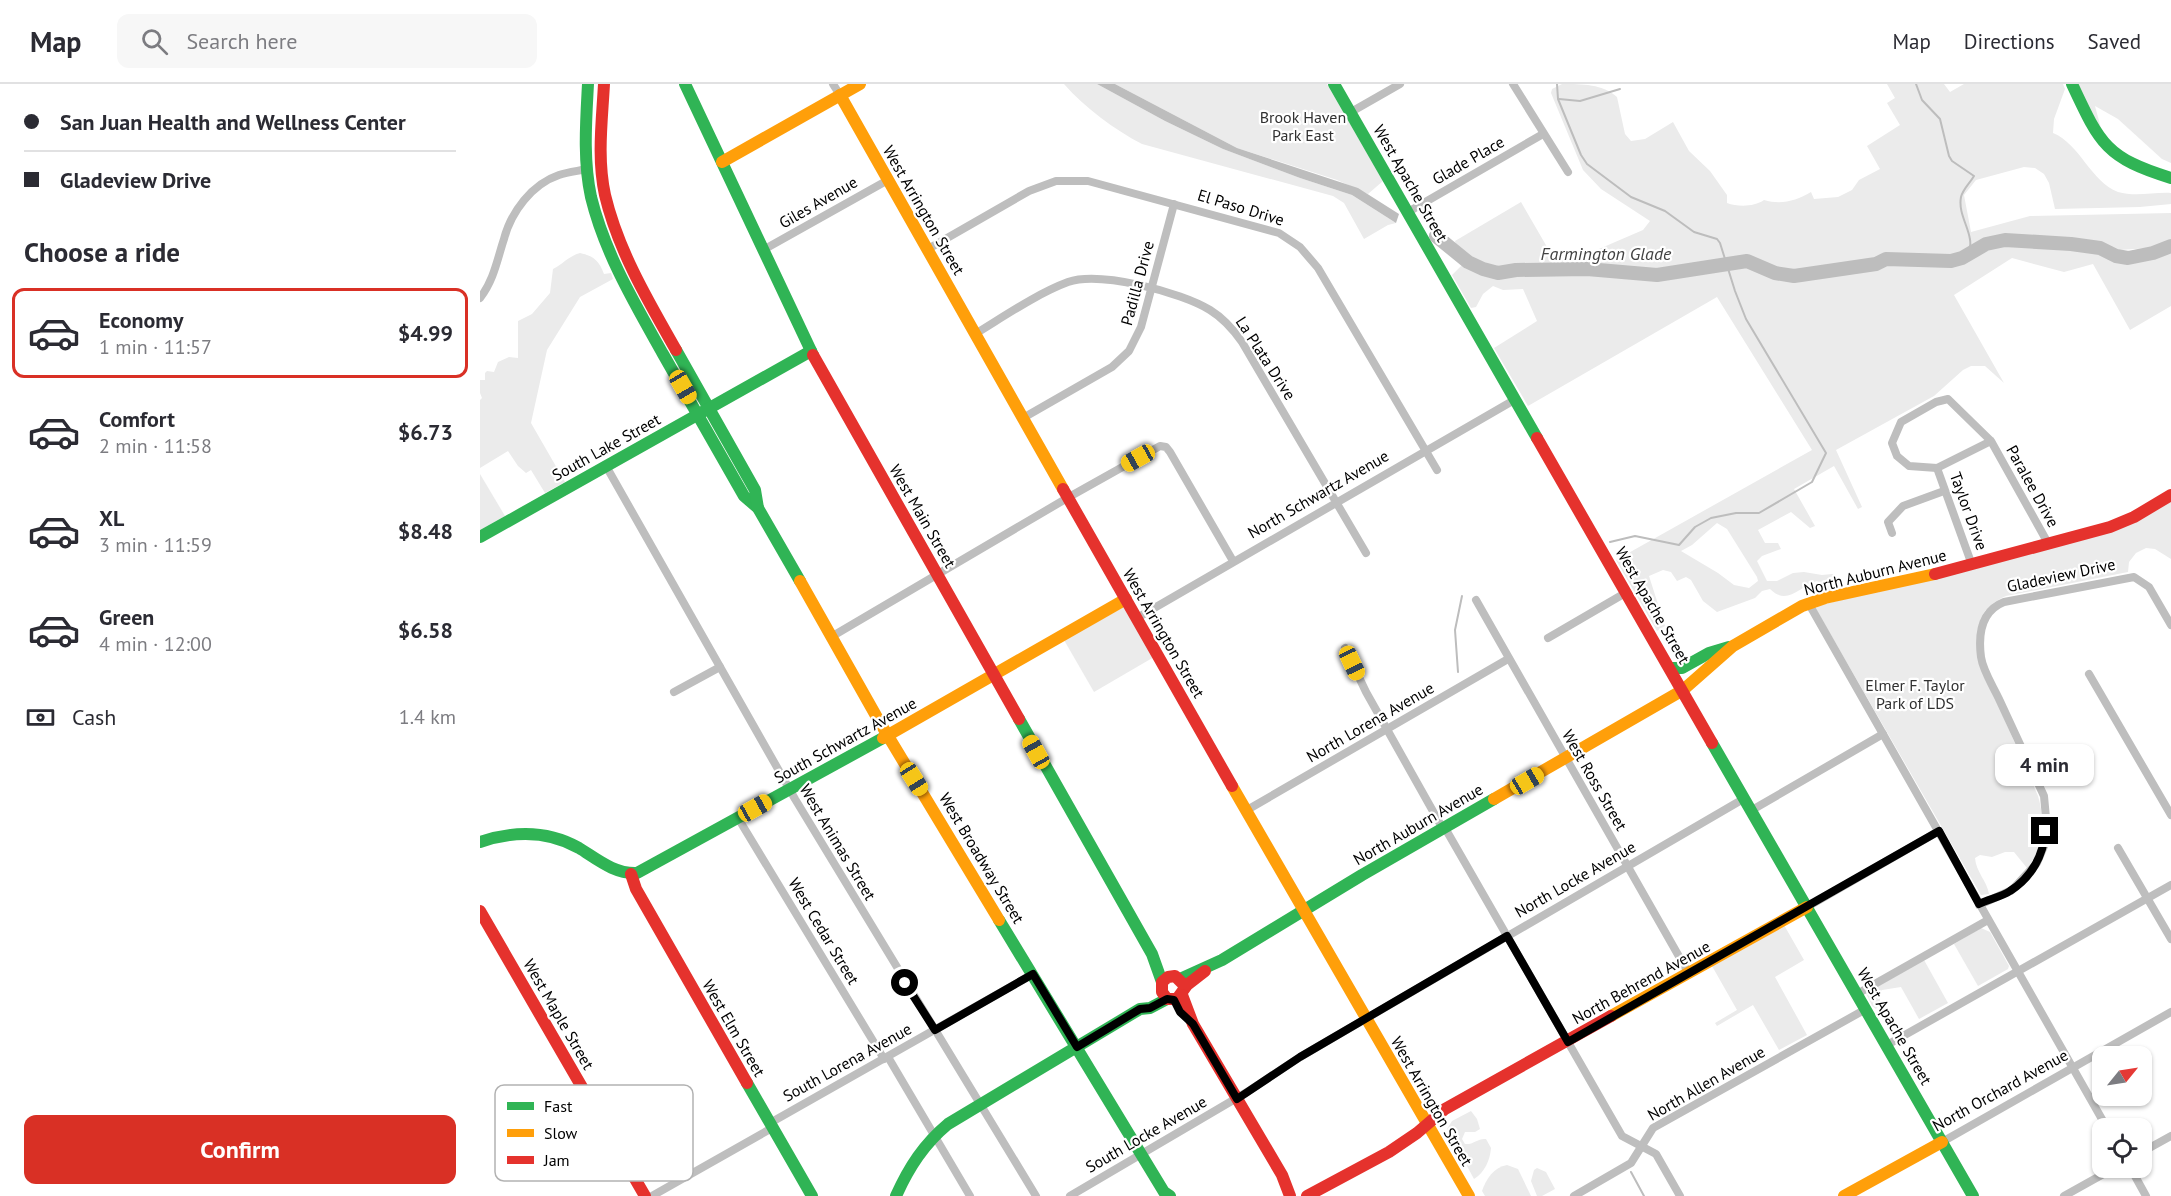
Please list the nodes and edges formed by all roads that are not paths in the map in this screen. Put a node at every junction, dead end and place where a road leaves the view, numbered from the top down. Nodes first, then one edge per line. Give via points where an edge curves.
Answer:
1 (588, 84) edge
2 (604, 84) edge
3 (686, 84) edge
4 (833, 84) edge
5 (860, 84) edge
6 (1334, 84) edge
7 (1400, 84) edge
8 (1513, 84) edge
9 (2072, 84) edge
10 (840, 95) junction
11 (1351, 112) junction
12 (1543, 134) junction
13 (722, 162) junction
14 (587, 170) junction
15 (1568, 172) dead end
16 (2171, 178) edge
17 (888, 180) junction
18 (1174, 204) junction
19 (1408, 212) junction
20 (928, 249) junction
21 (763, 250) junction
22 (1150, 289) junction
23 (480, 298) edge
24 (975, 334) junction
25 (811, 351) junction
26 (1516, 399) junction
27 (703, 411) junction
28 (1023, 418) junction
29 (1991, 441) junction
30 (1426, 451) junction
31 (606, 466) junction
32 (1937, 468) junction
33 (1437, 470) dead end
34 (1944, 491) junction
35 (2171, 495) edge
36 (1069, 497) junction
37 (1336, 502) junction
38 (1892, 533) dead end
39 (480, 537) edge
40 (2049, 545) junction
41 (1366, 553) dead end
42 (1233, 561) junction
43 (1972, 565) junction
44 (938, 575) junction
45 (1627, 592) junction
46 (1126, 599) junction
47 (1476, 600) dead end
48 (1809, 604) junction
49 (1137, 618) junction
50 (2171, 625) edge
51 (831, 637) junction
52 (1548, 638) dead end
53 (1733, 646) junction
54 (1345, 648) dead end
55 (1508, 659) junction
56 (720, 667) junction
57 (1670, 668) junction
58 (2089, 674) dead end
59 (994, 675) junction
60 (1683, 690) junction
61 (674, 692) dead end
62 (1387, 730) junction
63 (1883, 734) junction
64 (888, 735) junction
65 (1566, 759) junction
66 (789, 789) junction
67 (1745, 798) junction
68 (1247, 810) junction
69 (1752, 810) junction
70 (2171, 815) edge
71 (738, 818) junction
72 (1444, 828) junction
73 (1939, 831) junction
74 (480, 842) edge
75 (2118, 848) dead end
76 (1627, 866) junction
77 (631, 874) junction
78 (2171, 885) edge
79 (2147, 898) junction
80 (1979, 904) junction
81 (1807, 907) junction
82 (480, 911) edge
83 (1304, 911) junction
84 (1988, 920) junction
85 (1507, 936) junction
86 (2171, 939) edge
87 (2018, 971) junction
88 (1033, 974) junction
89 (1689, 974) junction
90 (1173, 989) junction
91 (1857, 994) junction
92 (1866, 1009) junction
93 (2171, 1012) edge
94 (1365, 1019) junction
95 (935, 1030) junction
96 (1568, 1042) junction
97 (1887, 1045) junction
98 (1077, 1047) junction
99 (886, 1058) junction
100 (2073, 1068) junction
101 (581, 1085) edge
102 (1237, 1099) junction
103 (981, 1103) junction
104 (2102, 1118) edge
105 (1427, 1124) junction
106 (771, 1125) junction
107 (934, 1135) junction
108 (2171, 1136) edge
109 (1942, 1142) junction
110 (1642, 1146) junction
111 (2152, 1146) edge
112 (1141, 1154) junction
113 (693, 1172) edge
114 (2096, 1178) edge
115 (2136, 1178) edge
116 (636, 1181) edge
117 (677, 1181) edge
118 (1333, 1184) junction
119 (1166, 1195) edge
120 (1299, 1195) edge
121 (645, 1196) edge
122 (652, 1196) edge
123 (812, 1196) edge
124 (896, 1196) edge
125 (970, 1196) edge
126 (1036, 1196) edge
127 (1070, 1196) edge
128 (1320, 1196) edge
129 (1468, 1196) edge
130 (1574, 1196) edge
131 (1680, 1196) edge
132 (1844, 1196) edge
133 (1973, 1196) edge
134 (2064, 1196) edge
135 (2146, 1196) edge

1 - 14 main road, West Broadway Street
2 - 27 main road, West Broadway Street via 600,144 605,194 638,282
3 - 13 main road, West Main Street
4 - 10 street, West Arrington Street
5 - 10 main road
6 - 11 main road, West Apache Street
7 - 11 street
8 - 12 street
9 - 16 main road via 2092,127 2108,149 2134,166
10 - 13 main road
10 - 17 main road, West Arrington Street
11 - 19 main road, West Apache Street
12 - 15 street
12 - 19 street, Glade Place
13 - 21 main road, West Main Street
14 - 23 street via 551,179 520,206 507,229 492,279
14 - 27 main road, West Broadway Street via 602,234 617,271
17 - 20 main road, West Arrington Street
17 - 21 street, Giles Avenue
18 - 20 street, El Paso Drive via 1094,182 1056,182 1029,191
18 - 22 street, Padilla Drive
18 - 30 street, El Paso Drive via 1279,233 1307,254
19 - 26 main road, West Apache Street
20 - 24 main road, West Arrington Street
21 - 25 main road, West Main Street
22 - 24 street, La Plata Drive via 1104,278 1069,282
22 - 28 street, Padilla Drive via 1138,336 1123,358
22 - 37 street, La Plata Drive via 1202,305 1236,333
24 - 28 main road, West Arrington Street
25 - 27 main road, South Lake Street
25 - 44 main road, West Main Street
26 - 30 street, North Schwartz Avenue
26 - 45 main road, West Apache Street
27 - 31 main road, South Lake Street
27 - 51 main road, West Broadway Street via 744,496 758,508
28 - 36 main road, West Arrington Street
29 - 32 street
29 - 32 street, Paralee Drive via 1948,399 1936,402 1901,422 1892,443 1897,456 1909,466
29 - 40 street, Paralee Drive
30 - 33 street, El Paso Drive
30 - 37 street, North Schwartz Avenue
31 - 39 main road, South Lake Street
31 - 56 street, West Animas Street
32 - 34 street, Taylor Drive
34 - 38 street via 1903,507 1888,522
34 - 43 street, Taylor Drive
35 - 40 main road, North Auburn Avenue via 2110,527
36 - 42 street via 1163,446
36 - 44 street
36 - 46 main road, West Arrington Street
37 - 41 street, La Plata Drive
37 - 42 street, North Schwartz Avenue
40 - 43 main road, North Auburn Avenue
42 - 49 street, North Schwartz Avenue
43 - 48 main road, North Auburn Avenue
44 - 51 street
44 - 59 main road, West Main Street
45 - 52 street
45 - 57 main road, West Apache Street
46 - 49 main road, West Arrington Street
46 - 59 main road
47 - 55 street, West Ross Street
48 - 53 main road, North Auburn Avenue
48 - 63 street
49 - 68 main road, West Arrington Street
50 - 80 street, Gladeview Drive via 2148,586 2134,577 2004,602 1991,609 1981,633 1982,662 2044,796 2045,844 2037,863 2012,890
51 - 64 main road, West Broadway Street
53 - 57 main road via 1708,653 1682,668
53 - 60 main road, North Auburn Avenue
54 - 62 street
55 - 62 street, North Lorena Avenue
55 - 65 street, West Ross Street
56 - 61 street
56 - 66 street, West Animas Street
57 - 60 main road, West Apache Street
58 - 70 street
59 - 64 main road, South Schwartz Avenue
59 - 90 main road, West Main Street
60 - 65 main road, North Auburn Avenue
60 - 67 main road, West Apache Street
62 - 68 street, North Lorena Avenue
62 - 72 street
63 - 69 street
63 - 73 street
64 - 66 main road, South Schwartz Avenue
64 - 88 main road, West Broadway Street
65 - 72 main road, North Auburn Avenue
65 - 76 street, West Ross Street
66 - 71 main road, South Schwartz Avenue
66 - 95 street, West Animas Street
67 - 69 main road, West Apache Street
67 - 76 street, North Locke Avenue
68 - 83 main road, West Arrington Street
69 - 81 main road, West Apache Street
71 - 77 main road, South Schwartz Avenue
71 - 99 street, West Cedar Street
72 - 83 main road, North Auburn Avenue
72 - 85 street
73 - 80 street
73 - 81 street, North Behrend Avenue
74 - 77 main road via 515,833 546,835
75 - 79 street
76 - 85 street, North Locke Avenue
76 - 89 street, West Ross Street
77 - 106 main road, West Elm Street
78 - 79 street
79 - 86 street
79 - 87 street
80 - 84 street
81 - 89 main road, North Behrend Avenue
81 - 91 main road, West Apache Street
82 - 101 main road, West Maple Street
83 - 90 main road, North Auburn Avenue via 1208,968 1202,976
83 - 94 main road, West Arrington Street
84 - 87 street
84 - 91 street
85 - 94 street, North Locke Avenue
85 - 96 street
87 - 97 street
87 - 100 street
88 - 95 street, South Lorena Avenue
88 - 98 main road, West Broadway Street
89 - 96 main road, North Behrend Avenue
90 - 98 main road, North Auburn Avenue via 1145,1001 1140,1009
90 - 102 main road, West Main Street
91 - 92 main road, West Apache Street
92 - 97 main road, West Apache Street
92 - 110 street, North Allen Avenue via 1653,1128
93 - 100 street, North Orchard Avenue
94 - 102 street, North Locke Avenue
94 - 105 main road, West Arrington Street
95 - 99 street, South Lorena Avenue
95 - 103 street, West Animas Street
96 - 105 main road, North Behrend Avenue via 1445,1109
96 - 110 street via 1622,1136
97 - 109 main road, West Apache Street
98 - 103 main road, North Auburn Avenue
98 - 112 main road, West Broadway Street
99 - 106 street, South Lorena Avenue
99 - 107 street, West Cedar Street
100 - 104 street
100 - 109 street, North Orchard Avenue
102 - 112 street, South Locke Avenue
102 - 120 main road, West Main Street via 1282,1175
103 - 107 main road, North Auburn Avenue
103 - 126 street, West Animas Street
105 - 118 main road, North Behrend Avenue
105 - 129 main road, West Arrington Street
106 - 113 street, South Lorena Avenue
106 - 123 main road, West Elm Street
107 - 124 main road, North Auburn Avenue via 912,1162
107 - 125 street, West Cedar Street
108 - 111 street
109 - 132 main road, North Orchard Avenue
109 - 133 main road, West Apache Street
110 - 130 street, North Allen Avenue via 1631,1163
110 - 131 street via 1656,1154
112 - 119 main road, West Broadway Street
112 - 127 street, South Locke Avenue
114 - 134 street
115 - 135 street
116 - 121 main road, West Maple Street
117 - 122 street, South Lorena Avenue
118 - 120 main road, North Behrend Avenue
118 - 128 main road, North Behrend Avenue

